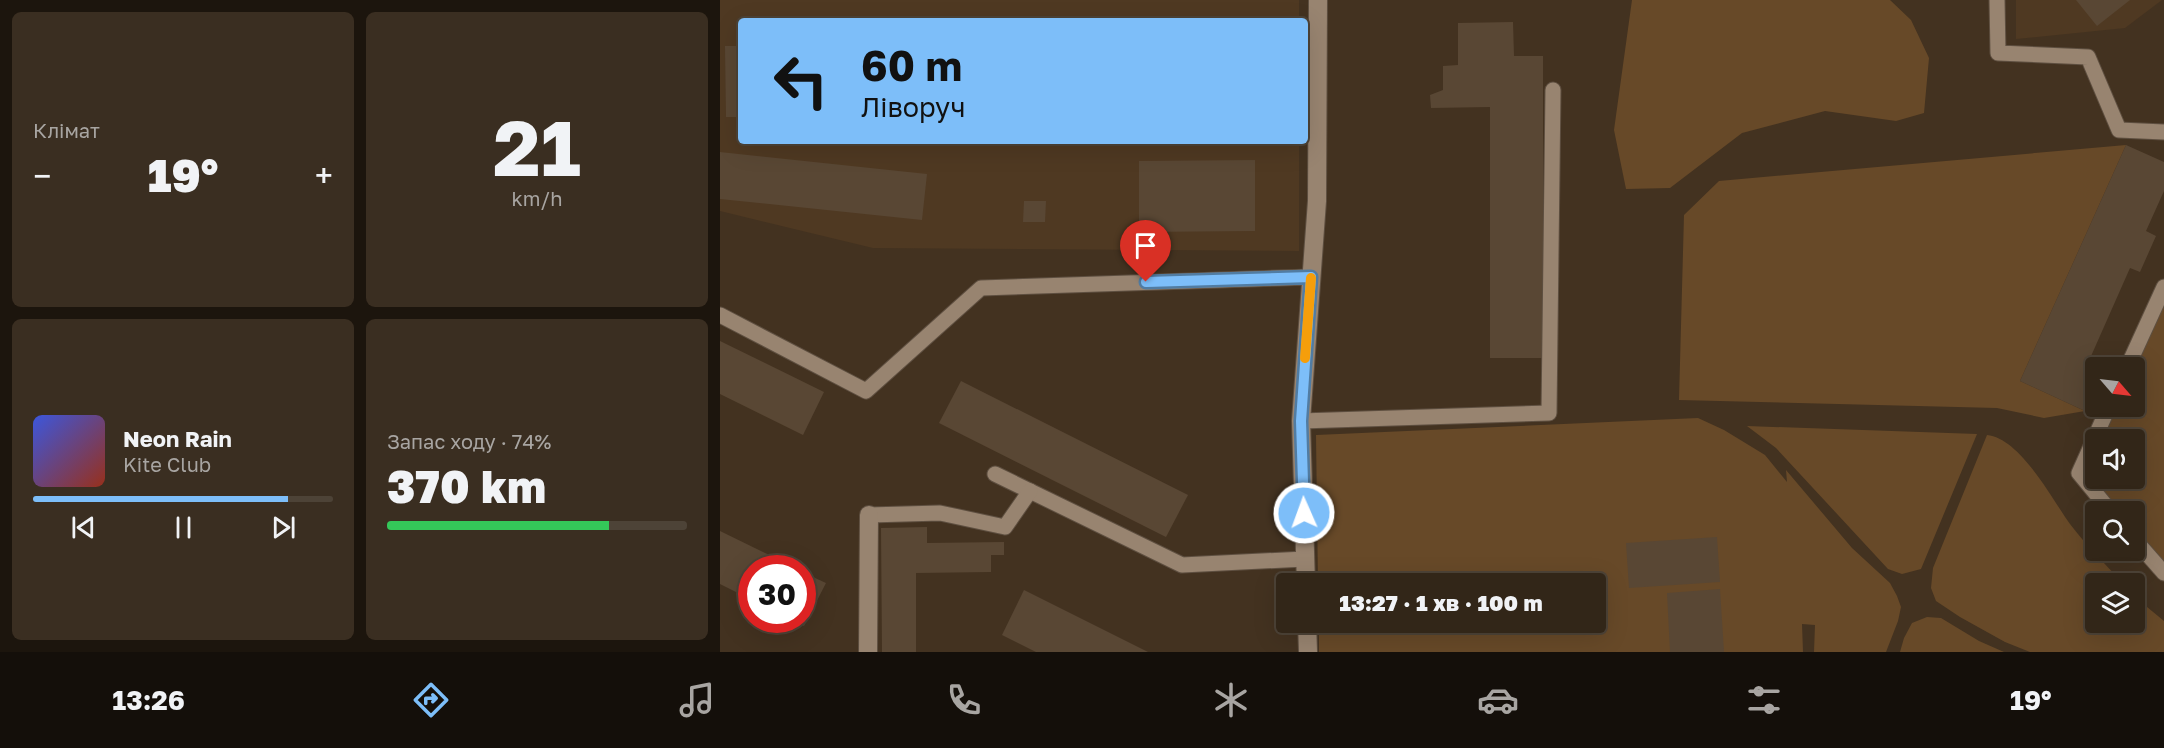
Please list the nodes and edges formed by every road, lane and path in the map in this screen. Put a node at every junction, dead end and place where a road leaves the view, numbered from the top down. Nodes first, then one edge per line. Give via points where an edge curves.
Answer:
1 (1318, 0) edge
2 (1996, 0) edge
3 (1553, 90) dead end
4 (2164, 132) edge
5 (1311, 277) junction
6 (2164, 287) edge
7 (720, 315) edge
8 (2132, 357) edge
9 (2104, 417) edge
10 (1301, 421) junction
11 (995, 474) dead end
12 (1030, 491) junction
13 (2102, 501) edge
14 (869, 515) joint
15 (2145, 551) edge
16 (1305, 559) junction
17 (1306, 573) edge
18 (2164, 573) edge
19 (1307, 633) edge
20 (868, 652) edge
21 (1308, 652) edge

1 - 5 street via 1317,201
2 - 4 lane via 1998,53 2088,57 2119,130
3 - 10 lane via 1549,413
5 - 7 lane via 981,288 866,392
5 - 10 street
6 - 8 lane
9 - 13 lane via 2079,473
10 - 16 street
11 - 12 lane
12 - 14 lane via 1005,526 940,513
12 - 16 lane via 1182,565
14 - 20 street
15 - 18 lane
16 - 17 street
19 - 21 street

